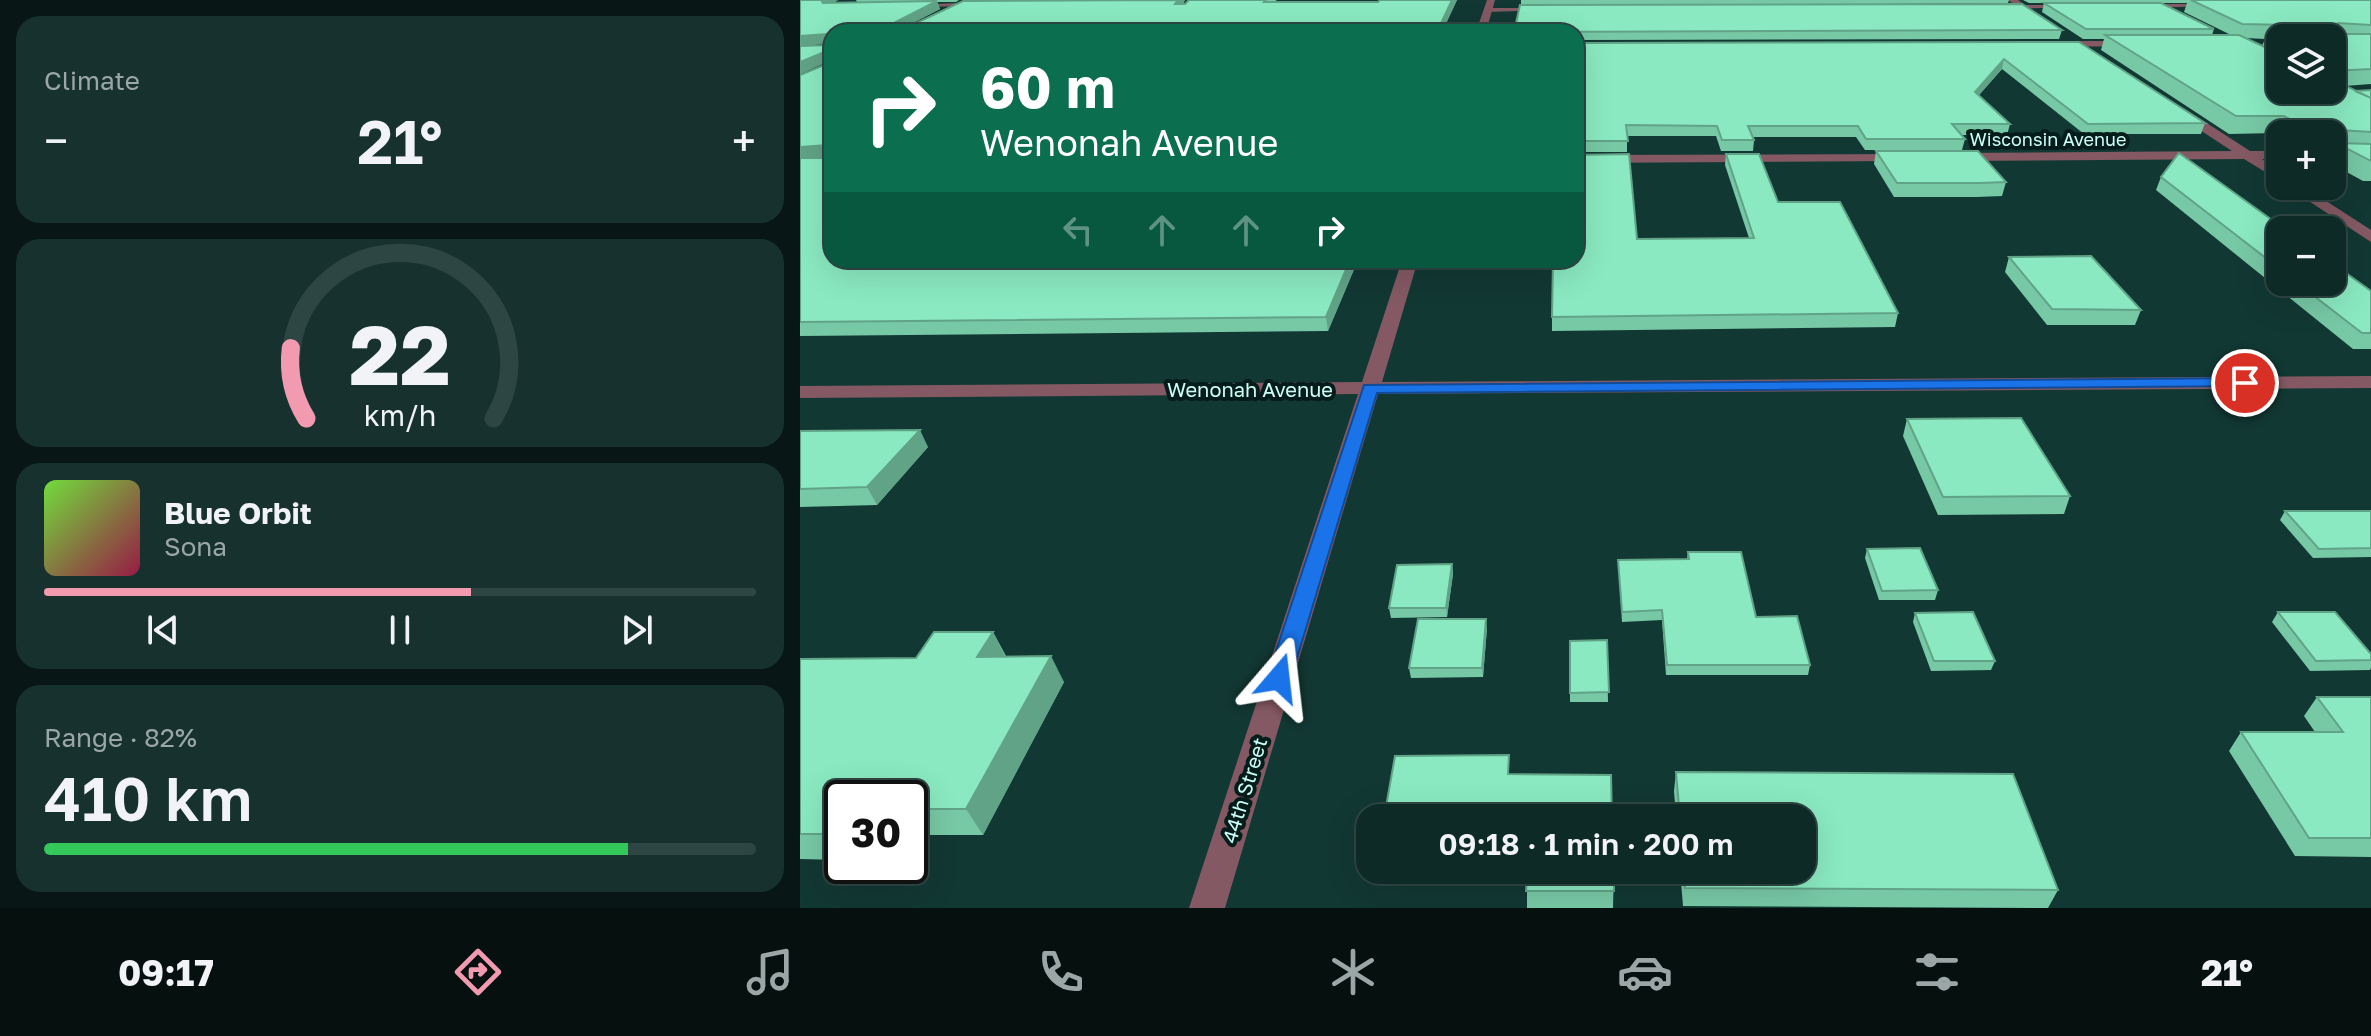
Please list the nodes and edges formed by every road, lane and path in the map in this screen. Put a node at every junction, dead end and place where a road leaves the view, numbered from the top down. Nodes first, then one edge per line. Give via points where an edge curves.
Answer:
1 (944, 0) edge
2 (969, 2) edge
3 (2134, 3) edge
4 (987, 4) edge
5 (2017, 4) edge
6 (1490, 5) edge
7 (2159, 6) junction
8 (2219, 6) edge
9 (900, 7) edge
10 (928, 7) junction
11 (1985, 7) edge
12 (2077, 7) edge
13 (1561, 10) edge
14 (941, 15) edge
15 (2183, 18) edge
16 (1484, 24) edge
17 (2039, 44) edge
18 (2079, 44) junction
19 (2140, 44) edge
20 (2102, 59) edge
21 (2165, 101) edge
22 (2266, 155) edge
23 (2247, 156) junction
24 (1912, 157) edge
25 (1944, 157) edge
26 (1584, 159) edge
27 (2266, 168) edge
28 (2314, 200) edge
29 (2371, 237) edge
30 (1408, 268) edge
31 (2371, 382) edge
32 (1370, 388) junction
33 (800, 392) edge
34 (1207, 908) edge

1 - 10 lane
2 - 4 lane
2 - 10 lane
2 - 14 street
3 - 7 lane
5 - 11 lane
5 - 12 lane
5 - 18 street
6 - 13 lane
6 - 16 street
7 - 8 lane
7 - 15 lane
9 - 10 lane
17 - 18 street
18 - 19 street
18 - 20 street
21 - 23 street
22 - 23 street, Wisconsin Avenue
23 - 25 street, Wisconsin Avenue
23 - 27 street
24 - 26 street
28 - 29 street
30 - 32 street, 44th Street
31 - 32 street, Wenonah Avenue
32 - 33 street, Wenonah Avenue
32 - 34 street, 44th Street

